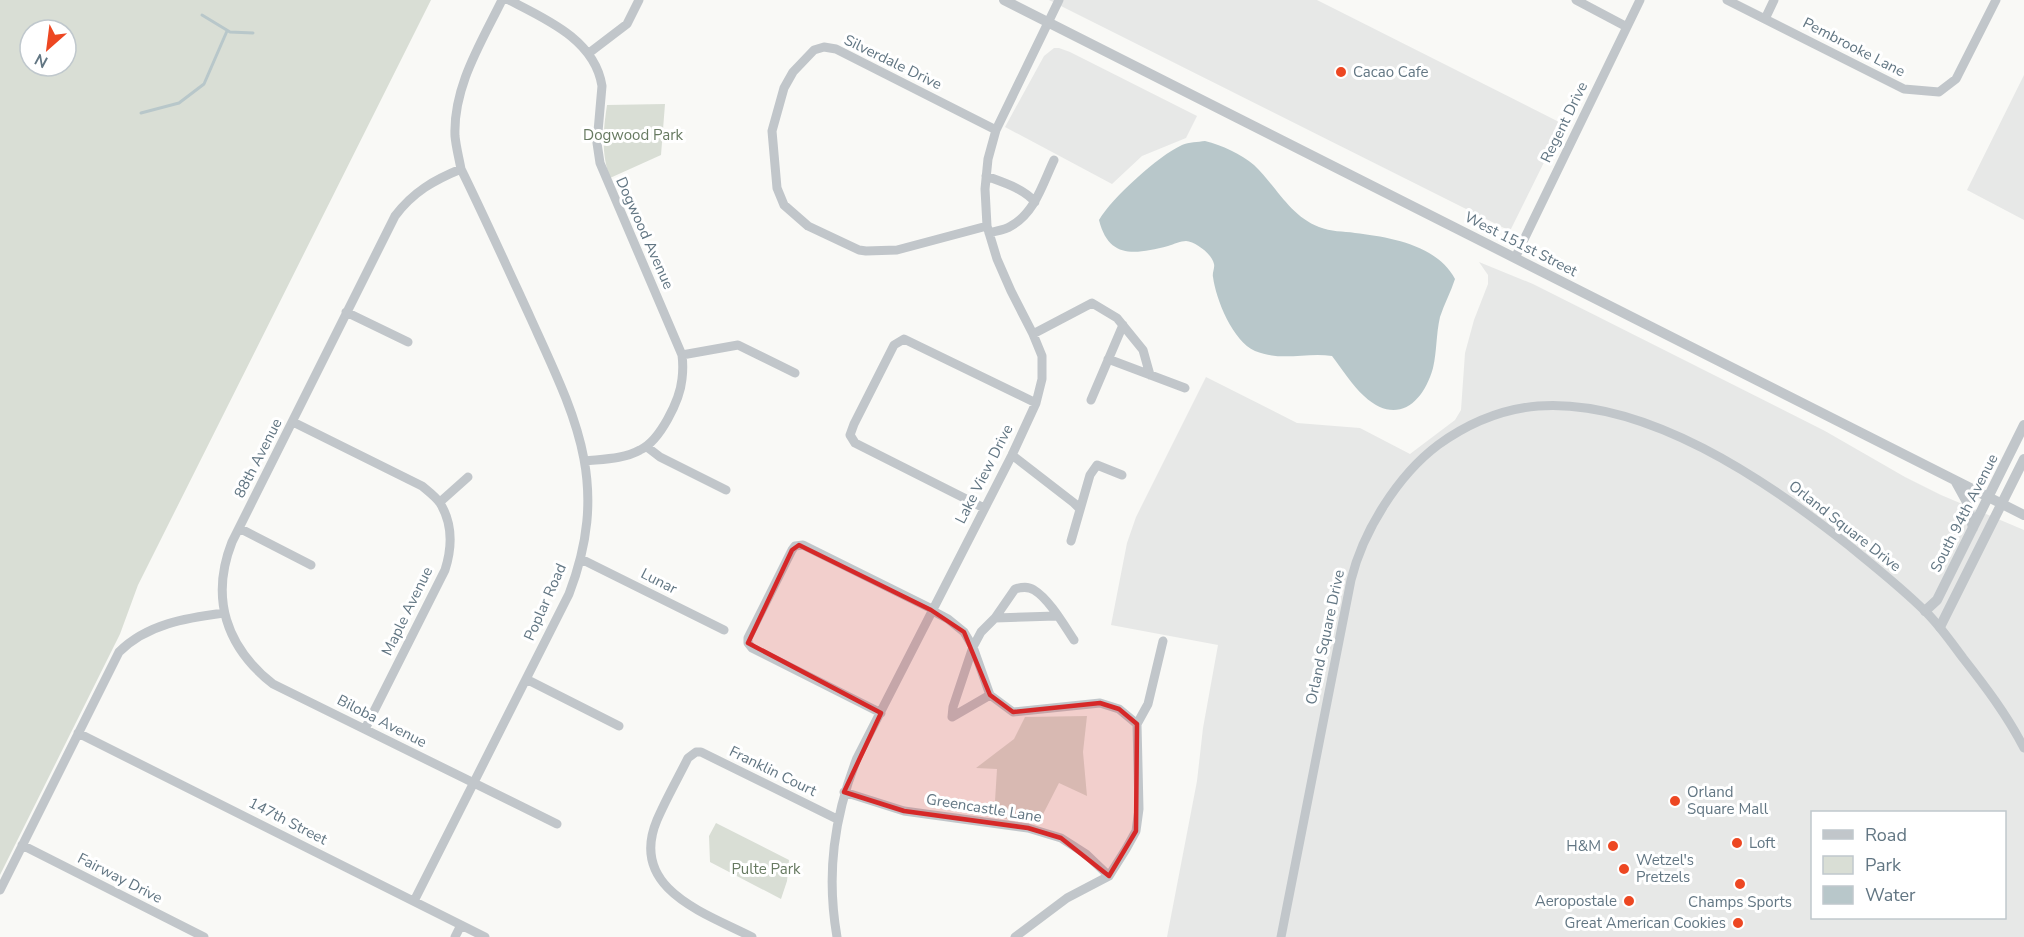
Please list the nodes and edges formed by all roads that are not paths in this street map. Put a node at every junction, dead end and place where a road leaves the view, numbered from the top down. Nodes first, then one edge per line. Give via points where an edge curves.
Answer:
1 (502, 0) edge
2 (509, 0) edge
3 (639, 0) edge
4 (1004, 0) edge
5 (1059, 0) edge
6 (1576, 0) edge
7 (1640, 0) edge
8 (1727, 0) edge
9 (1774, 0) edge
10 (1996, 0) edge
11 (1765, 19) junction
12 (1047, 22) junction
13 (1627, 27) junction
14 (589, 53) junction
15 (996, 130) junction
16 (1054, 160) dead end
17 (461, 169) junction
18 (986, 176) junction
19 (1035, 202) junction
20 (988, 229) junction
21 (1515, 258) junction
22 (346, 312) junction
23 (1123, 325) junction
24 (1033, 334) junction
25 (408, 342) dead end
26 (682, 355) junction
27 (1108, 359) junction
28 (795, 373) dead end
29 (1150, 375) junction
30 (1185, 388) dead end
31 (1091, 400) dead end
32 (1036, 403) junction
33 (293, 422) junction
34 (2024, 425) edge
35 (647, 447) junction
36 (1012, 455) junction
37 (2024, 459) edge
38 (585, 461) junction
39 (1122, 475) dead end
40 (468, 477) dead end
41 (1954, 479) junction
42 (726, 490) dead end
43 (1989, 497) junction
44 (440, 502) junction
45 (2002, 504) junction
46 (984, 508) junction
47 (1080, 509) junction
48 (2024, 515) edge
49 (239, 528) junction
50 (1973, 529) junction
51 (1071, 541) dead end
52 (581, 559) junction
53 (311, 565) dead end
54 (932, 610) junction
55 (1925, 611) junction
56 (224, 613) junction
57 (1056, 616) junction
58 (995, 618) junction
59 (1940, 627) junction
60 (724, 630) dead end
61 (1074, 640) dead end
62 (1162, 641) dead end
63 (973, 647) junction
64 (526, 680) junction
65 (990, 695) junction
66 (881, 713) junction
67 (1137, 724) junction
68 (619, 726) dead end
69 (365, 729) junction
70 (78, 733) junction
71 (2024, 748) edge
72 (473, 783) junction
73 (844, 792) junction
74 (837, 819) junction
75 (557, 824) dead end
76 (22, 845) junction
77 (1109, 876) junction
78 (0, 890) edge
79 (414, 901) junction
80 (461, 925) junction
81 (204, 937) edge
82 (455, 937) edge
83 (485, 937) edge
84 (752, 937) edge
85 (837, 937) edge
86 (1015, 937) edge
87 (1281, 937) edge

1 - 17 street via 462,83 455,138
2 - 14 street, Dogwood Avenue via 557,24
3 - 14 street via 627,24
4 - 12 street, West 151st Street
5 - 12 street, Lake View Drive
6 - 13 street
7 - 13 street, Regent Drive
8 - 11 street, Pembrooke Lane
9 - 11 street
10 - 11 street, Pembrooke Lane via 1956,79 1939,92 1904,89
12 - 15 street, Lake View Drive
12 - 21 street, West 151st Street
13 - 21 street, Regent Drive
14 - 26 street, Dogwood Avenue via 602,86 597,143 600,163
15 - 18 street, Lake View Drive
15 - 20 street, Silverdale Drive via 824,47 808,54 787,80 772,131 777,188 784,205 808,226 859,250 897,250
16 - 19 street, Silverdale Drive
17 - 22 street, 88th Avenue via 418,191 399,210
17 - 38 street, Poplar Road via 563,390
18 - 19 street via 1008,184
18 - 20 street, Lake View Drive
19 - 20 street, Silverdale Drive via 1010,227
20 - 24 street, Lake View Drive via 1001,272
21 - 41 street, West 151st Street
22 - 25 street
22 - 33 street, 88th Avenue
23 - 24 street via 1092,303
23 - 27 street
23 - 29 street via 1143,350
24 - 32 street, Lake View Drive via 1043,365
26 - 28 street via 738,345
26 - 35 street, Dogwood Avenue via 678,394 662,429
27 - 29 street
27 - 31 street
29 - 30 street
32 - 36 street, Lake View Drive
32 - 46 street via 900,339 854,424 850,435 855,444
33 - 44 street via 412,480
33 - 49 street, 88th Avenue
34 - 43 street, South 94th Avenue
35 - 38 street via 630,455
35 - 42 street
36 - 46 street, Lake View Drive
36 - 47 street
37 - 45 street, South 94th Avenue
38 - 52 street, Poplar Road via 588,513
39 - 47 street via 1097,465
40 - 44 street
41 - 43 street, West 151st Street
41 - 50 street via 1967,502
43 - 45 street, West 151st Street
43 - 50 street, South 94th Avenue
44 - 69 street, Maple Avenue via 451,535 449,558
45 - 48 street, West 151st Street
45 - 59 street, South 94th Avenue
46 - 54 street, Lake View Drive
47 - 51 street
49 - 53 street
49 - 56 street, 88th Avenue via 224,565
50 - 55 street, South 94th Avenue via 1937,600
52 - 60 street, Lunar
52 - 64 street, Poplar Road
54 - 63 street via 954,623
54 - 66 street, Lake View Drive
54 - 66 street via 803,545 795,546 748,638 752,648
55 - 59 street, Orland Square Drive
55 - 87 street, Orland Square Drive via 1889,577 1802,509 1734,466 1664,431 1615,414 1559,405 1516,409 1471,424 1436,447 1394,490 1370,531 1353,572
56 - 69 street, Biloba Avenue via 234,640 264,677 284,691
56 - 70 street via 156,627 129,642 113,661
57 - 58 street
57 - 58 street via 1033,588 1024,587 1015,589
57 - 61 street
58 - 63 street
59 - 71 street, Orland Square Drive via 1989,692
62 - 67 street via 1148,704
63 - 65 street
63 - 65 street via 952,717
64 - 68 street
64 - 72 street, Poplar Road
65 - 67 street via 1014,711 1100,703 1119,709
66 - 73 street, Lake View Drive
67 - 77 street via 1136,831
69 - 72 street, Biloba Avenue
70 - 76 street
70 - 79 street, 147th Street
72 - 75 street, Biloba Avenue
72 - 79 street, Poplar Road
73 - 74 street, Lake View Drive
73 - 77 street, Greencastle Lane via 904,811 1028,828 1061,838
74 - 84 street, Franklin Court via 701,752 688,758 657,820 652,836 652,862 661,881 681,901
74 - 85 street, Lake View Drive via 832,890
76 - 78 street
76 - 81 street, Fairway Drive
77 - 86 street via 1067,898
79 - 80 street, 147th Street
80 - 82 street
80 - 83 street, 147th Street

